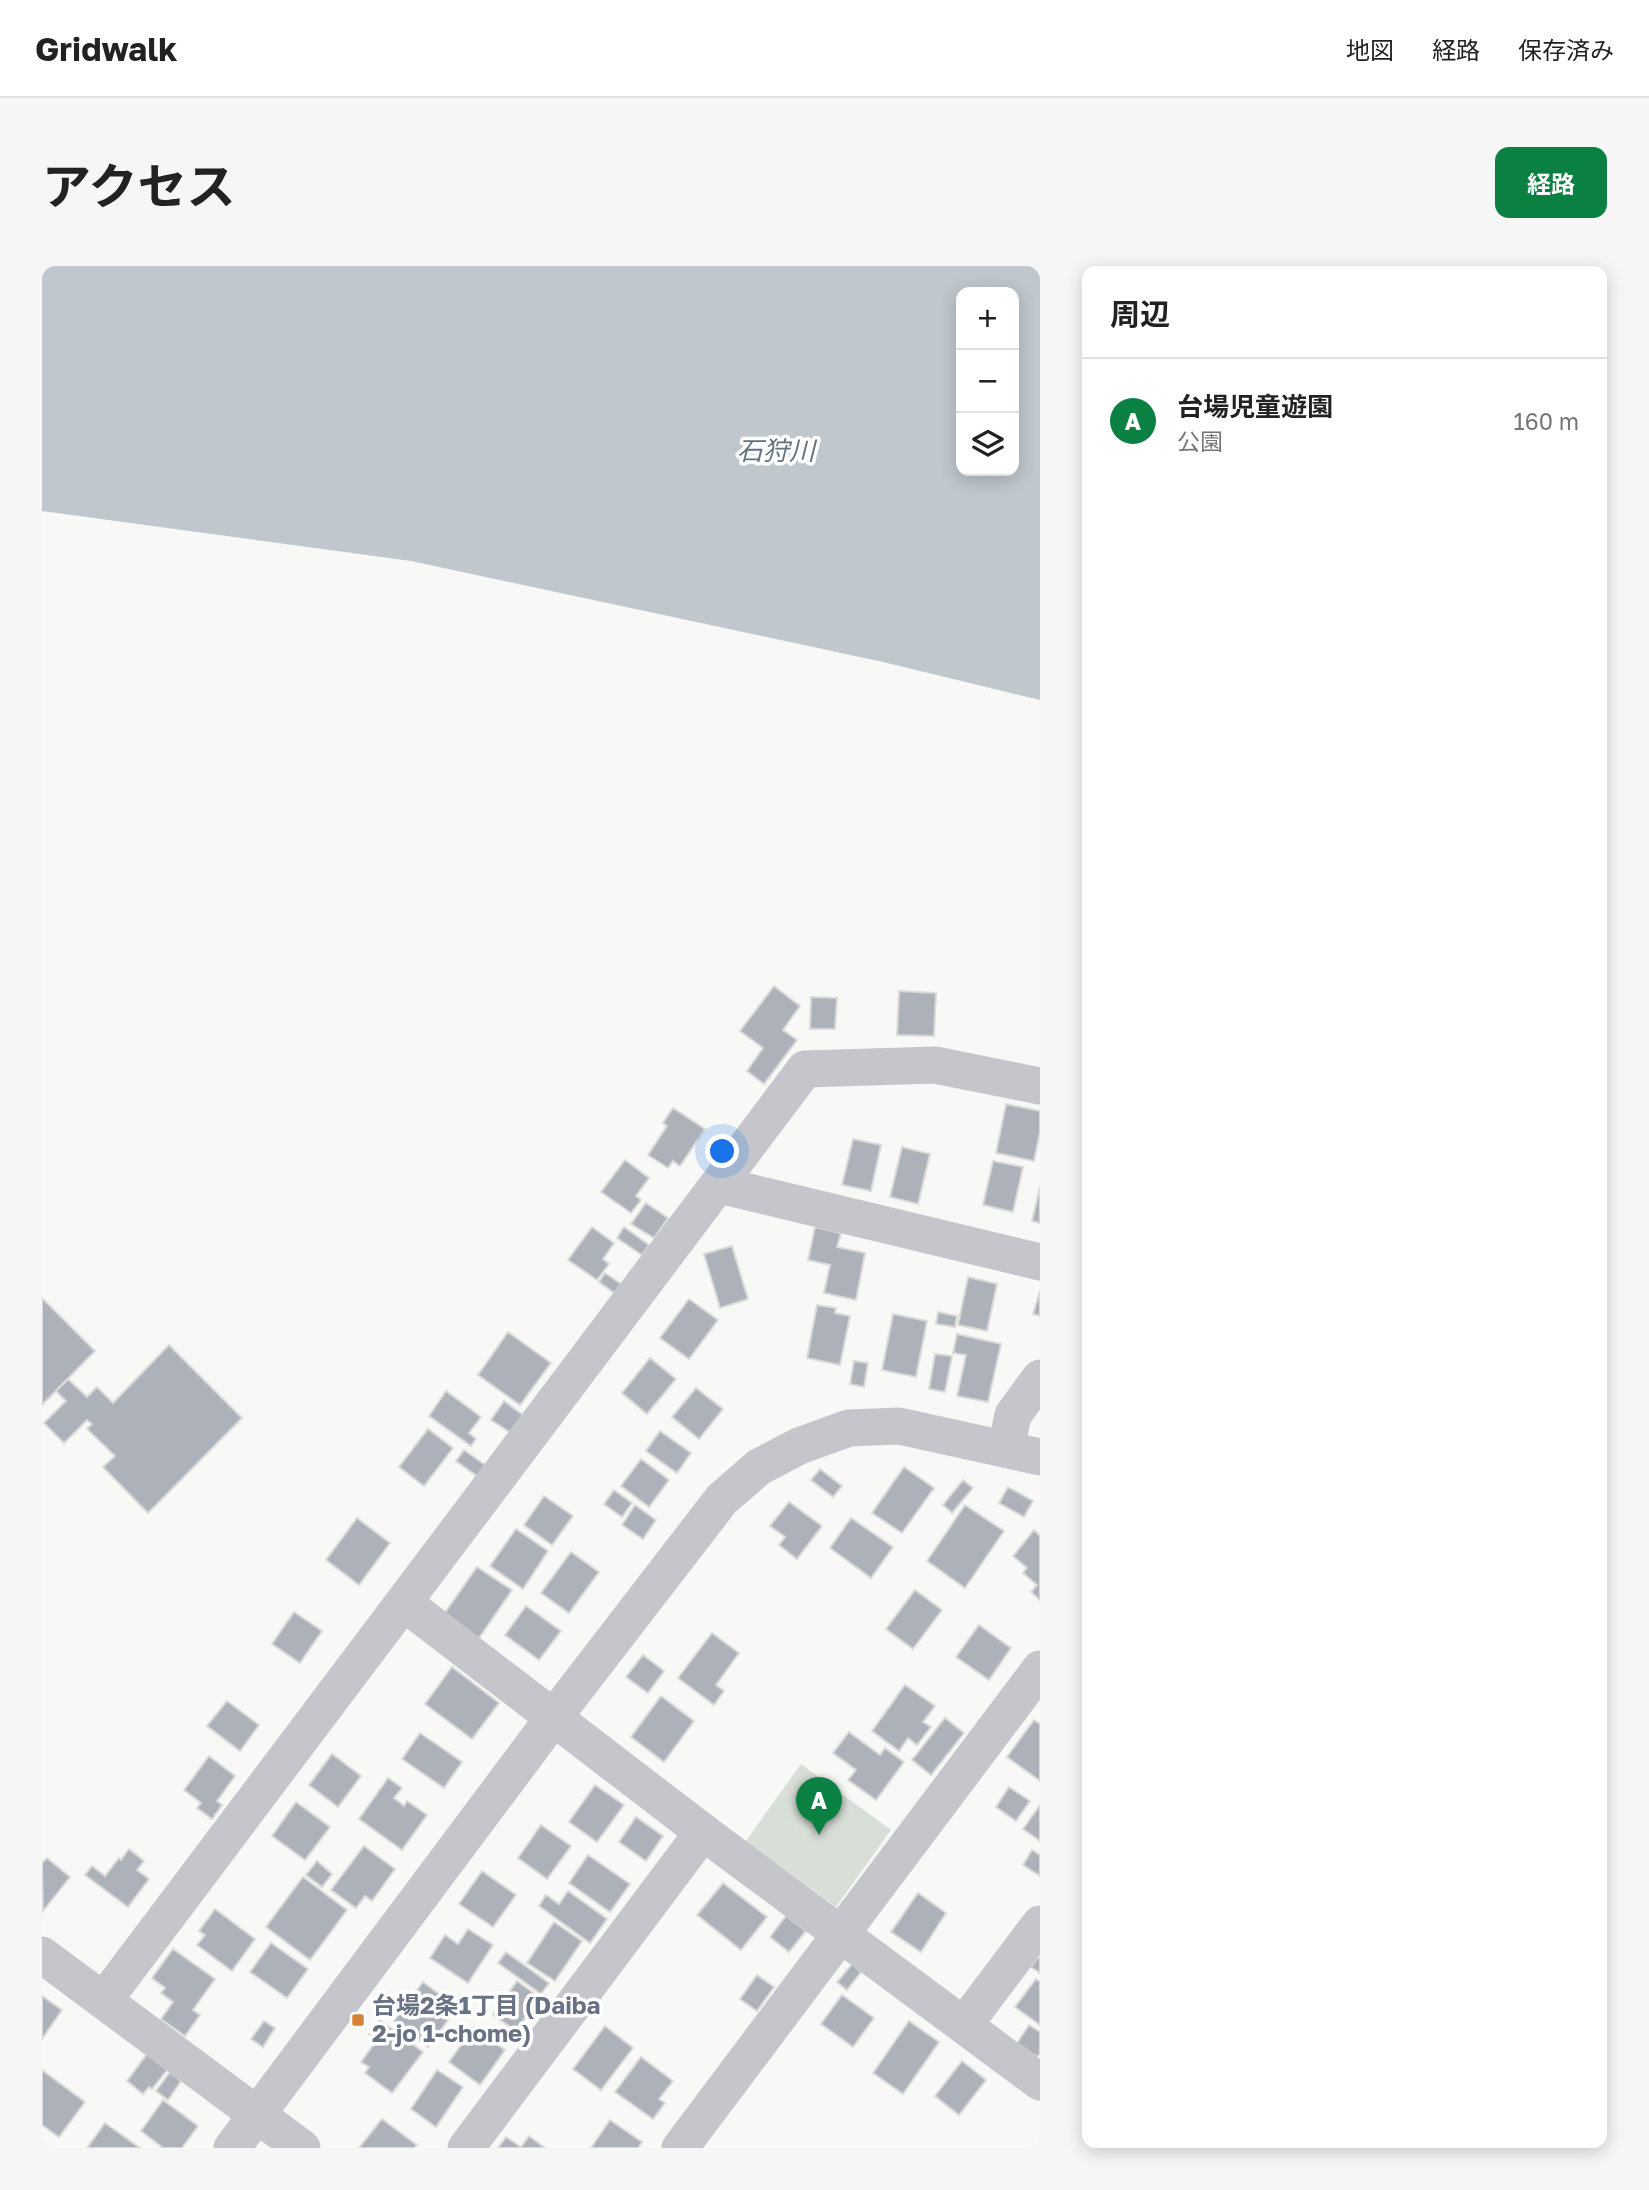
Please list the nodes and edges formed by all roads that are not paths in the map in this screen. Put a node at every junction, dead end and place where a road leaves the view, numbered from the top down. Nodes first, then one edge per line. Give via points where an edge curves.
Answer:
1 (1040, 1086) edge
2 (719, 1185) junction
3 (1040, 1262) edge
4 (1040, 1378) edge
5 (1023, 1453) edge
6 (404, 1603) junction
7 (1040, 1669) edge
8 (554, 1717) junction
9 (703, 1832) junction
10 (1040, 1924) edge
11 (840, 1933) junction
12 (42, 1955) edge
13 (104, 2000) junction
14 (964, 2025) junction
15 (1040, 2082) edge
16 (257, 2114) junction
17 (232, 2148) edge
18 (302, 2148) edge
19 (466, 2148) edge
20 (680, 2148) edge

1 - 2 street via 935,1065 805,1069
2 - 3 street
2 - 6 street
4 - 5 street via 1013,1415
5 - 8 street via 899,1426 849,1428 759,1467 722,1499
6 - 8 street
6 - 13 street
7 - 11 street
8 - 9 street
8 - 16 street
9 - 11 street
9 - 19 street
10 - 14 street
11 - 14 street
11 - 20 street
12 - 13 street
13 - 16 street
14 - 15 street
16 - 17 street
16 - 18 street

